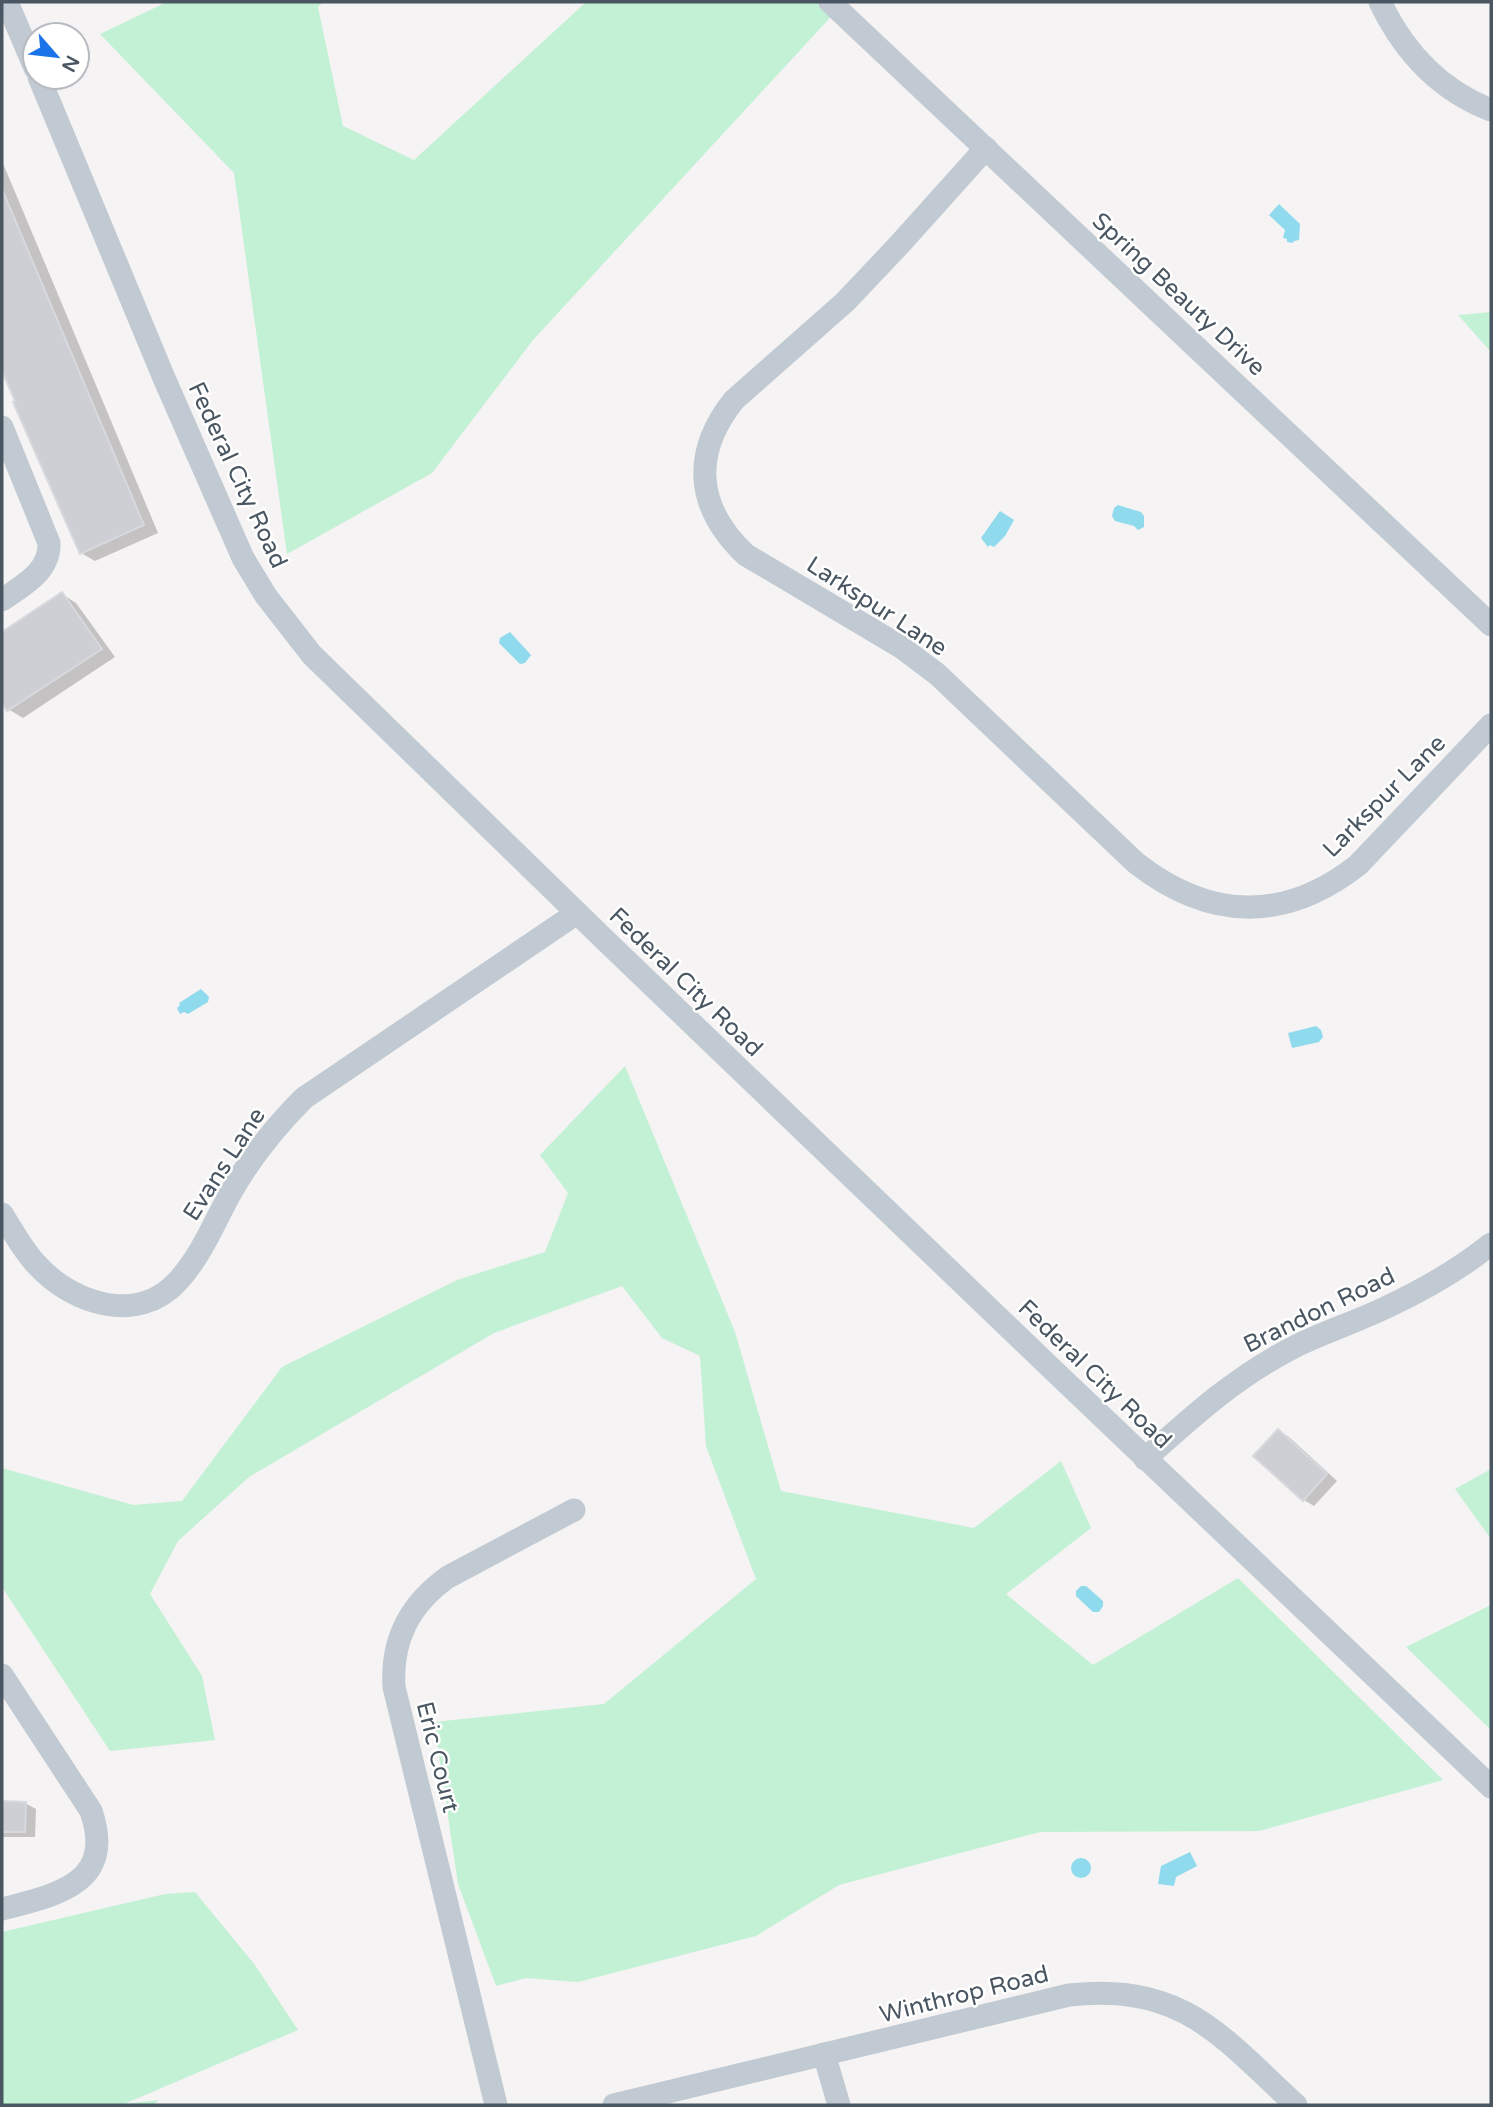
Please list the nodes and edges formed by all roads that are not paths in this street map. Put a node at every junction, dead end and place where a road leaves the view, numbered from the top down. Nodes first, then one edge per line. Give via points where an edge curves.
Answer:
1 (7, 2) edge
2 (830, 2) edge
3 (1380, 2) edge
4 (21, 35) edge
5 (45, 91) edge
6 (1491, 110) edge
7 (986, 148) junction
8 (2, 427) edge
9 (10, 471) edge
10 (2, 600) edge
11 (1491, 625) edge
12 (1491, 725) edge
13 (577, 913) junction
14 (2, 1214) edge
15 (1491, 1244) edge
16 (1146, 1459) junction
17 (574, 1510) dead end
18 (2, 1675) edge
19 (1491, 1787) edge
20 (2, 1909) edge
21 (824, 2054) junction
22 (496, 2105) edge
23 (614, 2105) edge
24 (839, 2105) edge
25 (1296, 2105) edge

1 - 4 street
2 - 7 street, Spring Beauty Drive
3 - 6 street via 1393,29 1429,72 1450,89
5 - 13 street, Federal City Road via 164,378 243,558 266,596 312,655
7 - 11 street, Spring Beauty Drive
7 - 12 street, Larkspur Lane via 845,302 719,418 709,439 705,483 717,522 729,539 746,555 901,647 937,674 1136,863 1181,893 1205,901 1245,907 1286,903 1338,881
8 - 9 street
9 - 10 street via 49,543 50,555 33,578
13 - 14 street, Evans Lane via 304,1098 272,1131 250,1163 197,1256 177,1282 150,1300 118,1306 92,1303 61,1288 36,1265
13 - 16 street, Federal City Road
15 - 16 street, Brandon Road via 1436,1281 1255,1368
16 - 19 street, Federal City Road
17 - 22 street, Eric Court via 431,1589 404,1623 396,1646 394,1687
18 - 20 street via 91,1811 97,1846 85,1874 72,1887
21 - 23 street, Winthrop Road
21 - 24 street
21 - 25 street, Winthrop Road via 1069,1995 1132,1994 1191,2014

